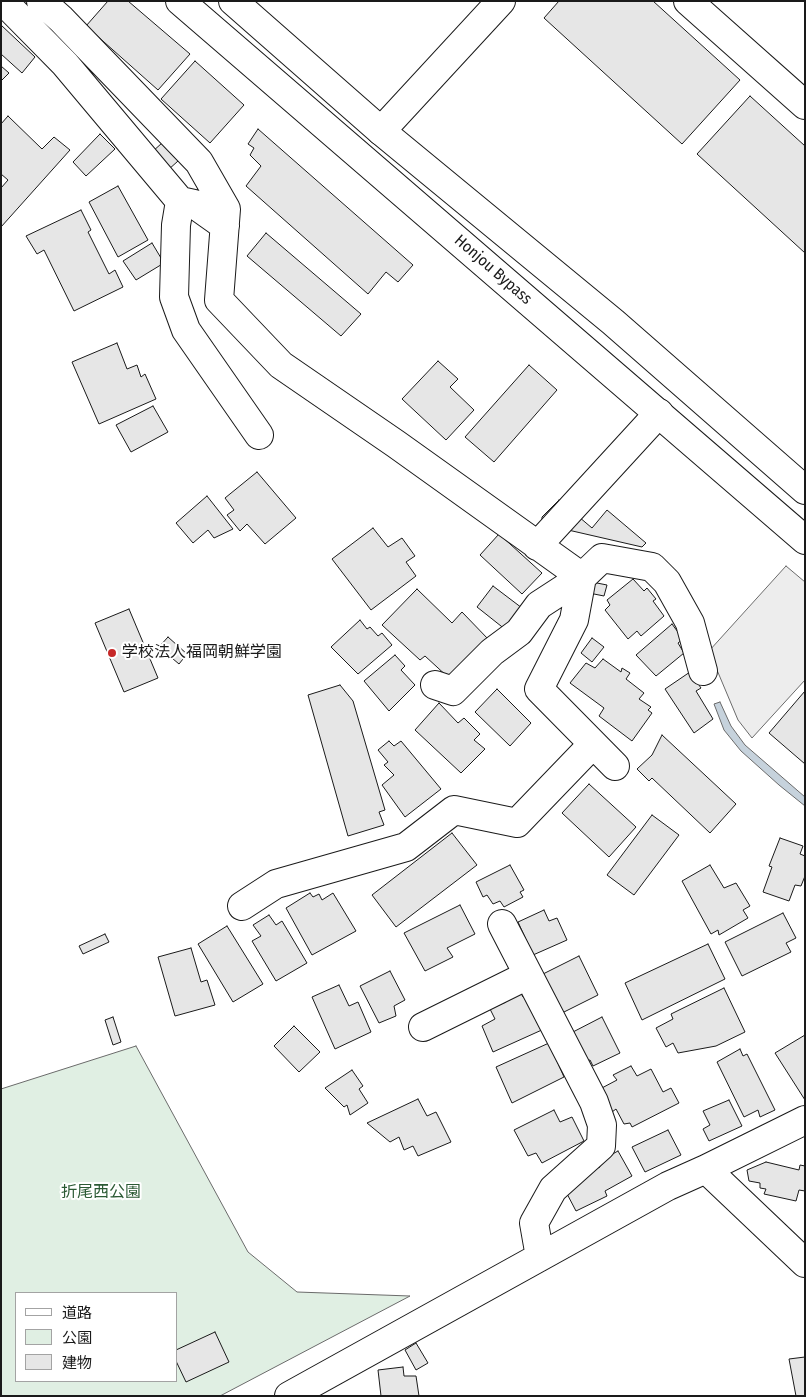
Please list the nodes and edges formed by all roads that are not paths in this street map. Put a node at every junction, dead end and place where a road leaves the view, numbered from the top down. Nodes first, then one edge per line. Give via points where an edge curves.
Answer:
1 (3, 1) edge
2 (41, 1) edge
3 (180, 1) edge
4 (233, 1) edge
5 (501, 1) edge
6 (688, 1) edge
7 (800, 93) edge
8 (381, 131) junction
9 (180, 201) junction
10 (225, 226) junction
11 (658, 413) junction
12 (259, 435) dead end
13 (805, 490) edge
14 (805, 540) edge
15 (537, 546) junction
16 (582, 577) junction
17 (703, 671) dead end
18 (435, 684) dead end
19 (593, 744) junction
20 (615, 766) dead end
21 (242, 906) dead end
22 (502, 924) dead end
23 (528, 975) junction
24 (423, 1027) dead end
25 (805, 1120) edge
26 (706, 1169) junction
27 (540, 1256) junction
28 (805, 1262) edge
29 (289, 1396) edge

1 - 9 main road via 65,64
2 - 10 main road via 199,162 226,209
3 - 11 main road, Honjou Bypass
4 - 8 main road
5 - 8 main road
6 - 7 main road
8 - 13 main road via 613,322
9 - 10 main road via 194,204
9 - 12 main road via 176,225 174,296 177,305 186,330
10 - 15 main road via 220,300 281,365
11 - 14 main road, Honjou Bypass
11 - 15 main road
15 - 16 main road
16 - 17 main road via 602,558 652,567 667,582 690,623
16 - 18 main road via 539,605 519,632 492,652 453,691
16 - 19 main road via 574,620 539,689
19 - 20 main road
19 - 21 main road via 517,823 454,810 406,847 276,884
22 - 23 main road
23 - 24 main road
23 - 27 main road via 594,1102 602,1125 601,1146 553,1189 534,1223
25 - 26 main road
26 - 27 main road via 668,1186
26 - 28 main road
27 - 29 main road

